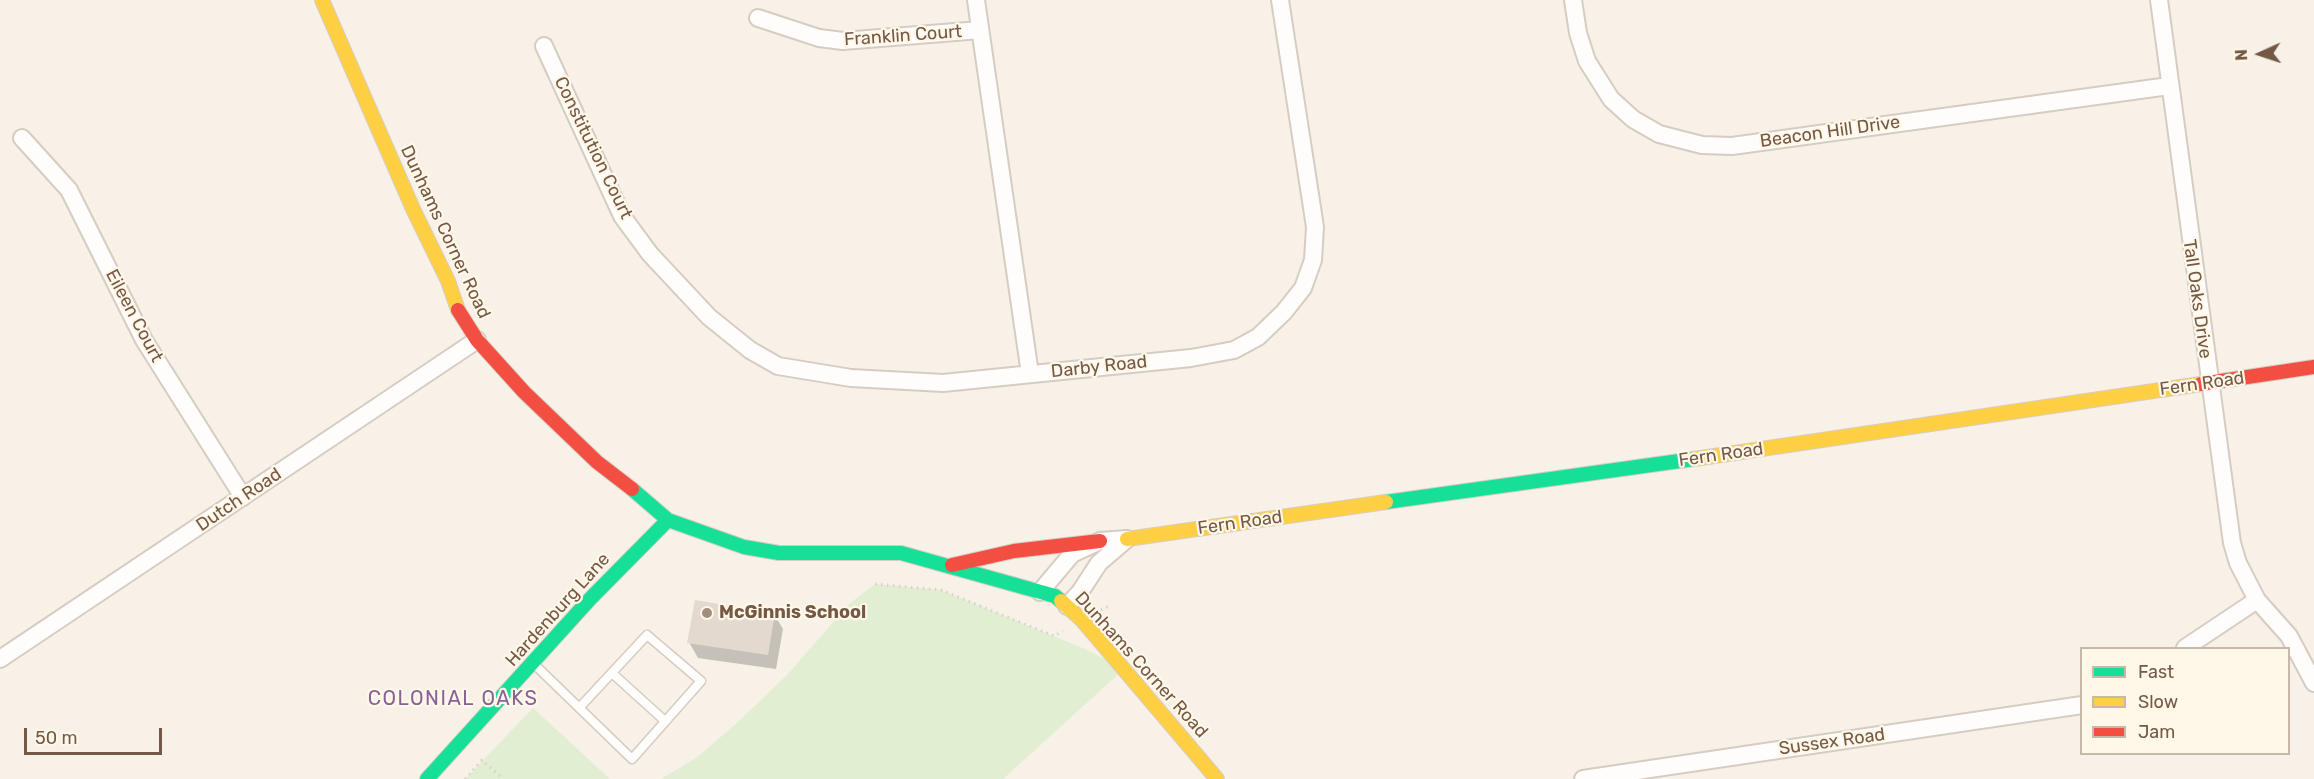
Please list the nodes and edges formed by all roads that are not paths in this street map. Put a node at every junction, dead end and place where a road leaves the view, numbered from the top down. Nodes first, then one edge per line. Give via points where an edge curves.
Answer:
1 (322, 0) edge
2 (976, 0) edge
3 (1280, 0) edge
4 (1573, 0) edge
5 (2159, 0) edge
6 (758, 18) dead end
7 (980, 30) junction
8 (544, 46) dead end
9 (2169, 86) junction
10 (22, 138) dead end
11 (477, 340) junction
12 (2314, 367) edge
13 (1030, 374) junction
14 (2209, 383) junction
15 (243, 497) junction
16 (668, 520) junction
17 (1127, 538) junction
18 (1100, 541) junction
19 (952, 565) junction
20 (1040, 592) junction
21 (2257, 600) junction
22 (1066, 606) junction
23 (2186, 647) edge
24 (0, 659) edge
25 (534, 663) junction
26 (612, 673) junction
27 (2314, 683) edge
28 (2080, 705) edge
29 (580, 707) junction
30 (665, 721) junction
31 (427, 779) edge
32 (1217, 779) edge
33 (1583, 779) edge

1 - 11 street, Dunhams Corner Road via 458,310
2 - 7 street, Darby Road
3 - 13 street, Darby Road via 1315,227 1313,260 1303,288 1258,337 1234,350
4 - 9 street, Beacon Hill Drive via 1587,61 1611,99 1646,127 1702,146 1744,144
5 - 9 street, Tall Oaks Drive
6 - 7 street, Franklin Court via 843,42
7 - 13 street, Darby Road
8 - 13 street, Constitution Court via 622,216 650,254 702,309 750,350 778,366 851,378 943,383
9 - 14 street, Tall Oaks Drive
10 - 15 street, Eileen Court via 69,190 144,340
11 - 15 street, Dutch Road
11 - 16 street, Dunhams Corner Road via 590,455
12 - 14 street, Fern Road
14 - 17 street, Fern Road
14 - 21 street, Tall Oaks Drive via 2232,543
15 - 24 street, Dutch Road
16 - 19 street, Dunhams Corner Road via 744,547 779,553 901,553
16 - 25 street, Hardenburg Lane
17 - 18 street, Fern Road
17 - 22 street via 1099,563
18 - 19 street via 1014,551
18 - 20 street, Fern Road via 1072,554
19 - 20 street, Dunhams Corner Road
20 - 22 street, Dunhams Corner Road via 1055,596
21 - 23 street
21 - 27 street, Tall Oaks Drive via 2289,636
22 - 32 street, Dunhams Corner Road
25 - 29 lane
25 - 31 street, Hardenburg Lane
26 - 29 lane
26 - 30 lane
26 - 30 lane via 647,635 701,681
28 - 33 street, Sussex Road
29 - 30 lane via 632,759

